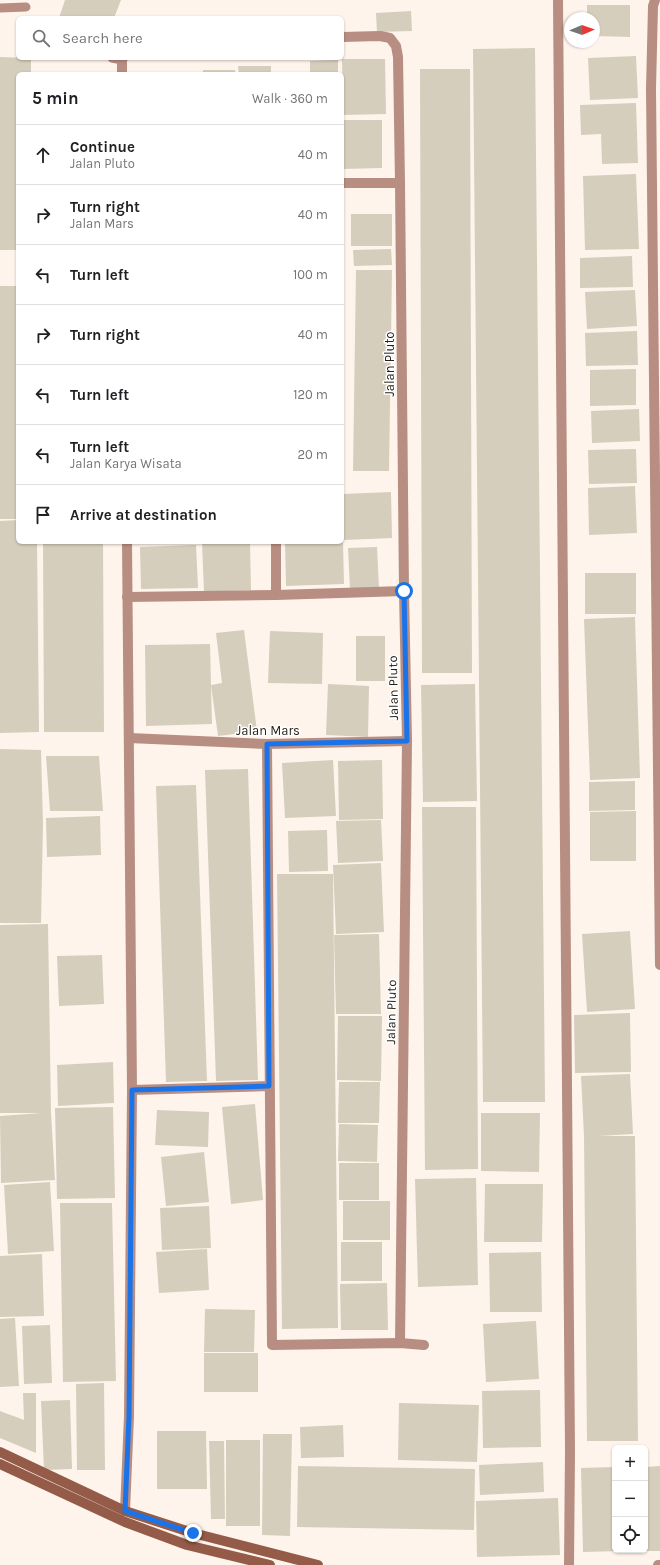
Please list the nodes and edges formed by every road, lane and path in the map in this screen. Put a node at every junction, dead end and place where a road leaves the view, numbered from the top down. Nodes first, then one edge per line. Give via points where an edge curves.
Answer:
1 (558, 0) edge
2 (655, 0) edge
3 (26, 7) dead end
4 (0, 8) edge
5 (344, 37) edge
6 (119, 60) edge
7 (122, 72) edge
8 (400, 182) junction
9 (344, 183) edge
10 (127, 544) edge
11 (276, 544) edge
12 (404, 591) junction
13 (276, 595) junction
14 (127, 597) junction
15 (129, 738) junction
16 (407, 741) junction
17 (267, 744) junction
18 (660, 920) edge
19 (660, 965) edge
20 (269, 1086) junction
21 (132, 1090) junction
22 (400, 1342) junction
23 (424, 1345) dead end
24 (0, 1452) edge
25 (0, 1464) edge
26 (125, 1511) junction
27 (125, 1522) junction
28 (270, 1565) edge
29 (318, 1565) edge
30 (569, 1565) edge

1 - 30 street
2 - 18 street via 651,89
3 - 4 lane
5 - 8 street, Jalan Pluto via 380,36 390,38 396,46
6 - 7 street
8 - 9 street
8 - 12 street, Jalan Pluto
10 - 14 street
11 - 13 street
12 - 13 street
12 - 16 street, Jalan Pluto
13 - 14 street
14 - 15 street
15 - 17 street, Jalan Mars
15 - 21 street
16 - 17 street, Jalan Mars
16 - 22 street, Jalan Pluto
17 - 20 street
18 - 19 street
20 - 21 street
20 - 22 street via 272,1345
21 - 26 street via 129,1416
22 - 23 street
24 - 26 street
25 - 27 street
26 - 27 street
26 - 29 street via 193,1533
27 - 28 street via 187,1545

